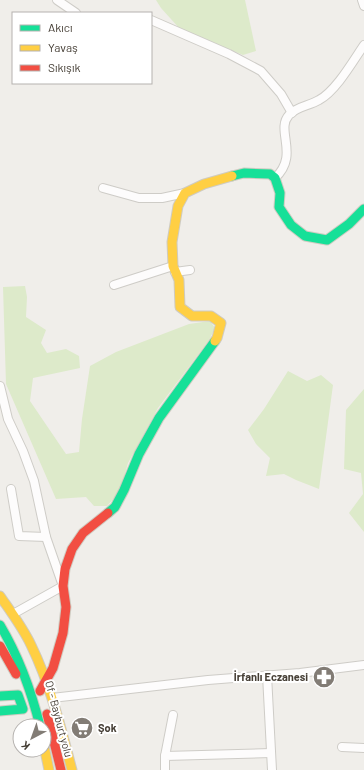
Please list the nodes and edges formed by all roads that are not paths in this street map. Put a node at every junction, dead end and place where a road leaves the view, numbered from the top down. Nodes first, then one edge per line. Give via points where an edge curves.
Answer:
1 (57, 0) edge
2 (362, 0) edge
3 (364, 6) edge
4 (75, 12) edge
5 (152, 20) edge
6 (364, 45) edge
7 (292, 112) junction
8 (275, 178) junction
9 (103, 188) dead end
10 (185, 193) junction
11 (364, 209) edge
12 (174, 269) junction
13 (190, 270) dead end
14 (114, 285) dead end
15 (0, 386) edge
16 (11, 489) dead end
17 (46, 537) junction
18 (63, 586) junction
19 (0, 596) edge
20 (0, 610) edge
21 (12, 614) junction
22 (0, 625) edge
23 (0, 646) edge
24 (364, 665) edge
25 (267, 675) junction
26 (46, 681) junction
27 (40, 691) junction
28 (0, 696) edge
29 (52, 698) junction
30 (0, 711) edge
31 (173, 715) dead end
32 (29, 718) edge
33 (38, 718) edge
34 (342, 747) dead end
35 (364, 748) edge
36 (271, 753) junction
37 (165, 756) junction
38 (38, 758) edge
39 (46, 758) edge
40 (40, 770) edge
41 (49, 770) edge
42 (61, 770) edge
43 (72, 770) edge
44 (165, 770) edge
45 (272, 770) edge

1 - 4 street
2 - 3 street
5 - 7 street via 261,71 281,94
6 - 7 street via 330,92
7 - 8 street via 284,127 287,160
8 - 10 main road via 270,174 244,173 204,184
8 - 11 main road via 280,193 279,207 291,225 305,236 327,240
9 - 10 street via 139,198 162,198
10 - 12 main road via 178,206 172,242
12 - 13 street
12 - 14 street
12 - 18 main road via 179,280 180,307 192,316 211,316 221,322 217,338 159,418 115,507 83,533 72,549 65,569
15 - 17 street via 8,419 34,480
16 - 17 street via 19,536
17 - 18 street
18 - 21 street
18 - 26 main road via 66,606 63,633 53,668
19 - 21 main road
20 - 27 main road, Of - Bayburt yolu via 26,655
21 - 26 main road via 30,644
22 - 33 main road, Of - Bayburt yolu via 27,677
23 - 32 main road via 16,675
24 - 25 street
25 - 29 street
25 - 36 street
26 - 27 main road
26 - 29 main road
27 - 42 main road, Of - Bayburt yolu
28 - 30 main road via 18,695 22,709
29 - 43 main road
31 - 37 street
34 - 35 street
36 - 37 street
36 - 45 street
37 - 44 street
38 - 40 main road
39 - 41 main road, Of - Bayburt yolu

